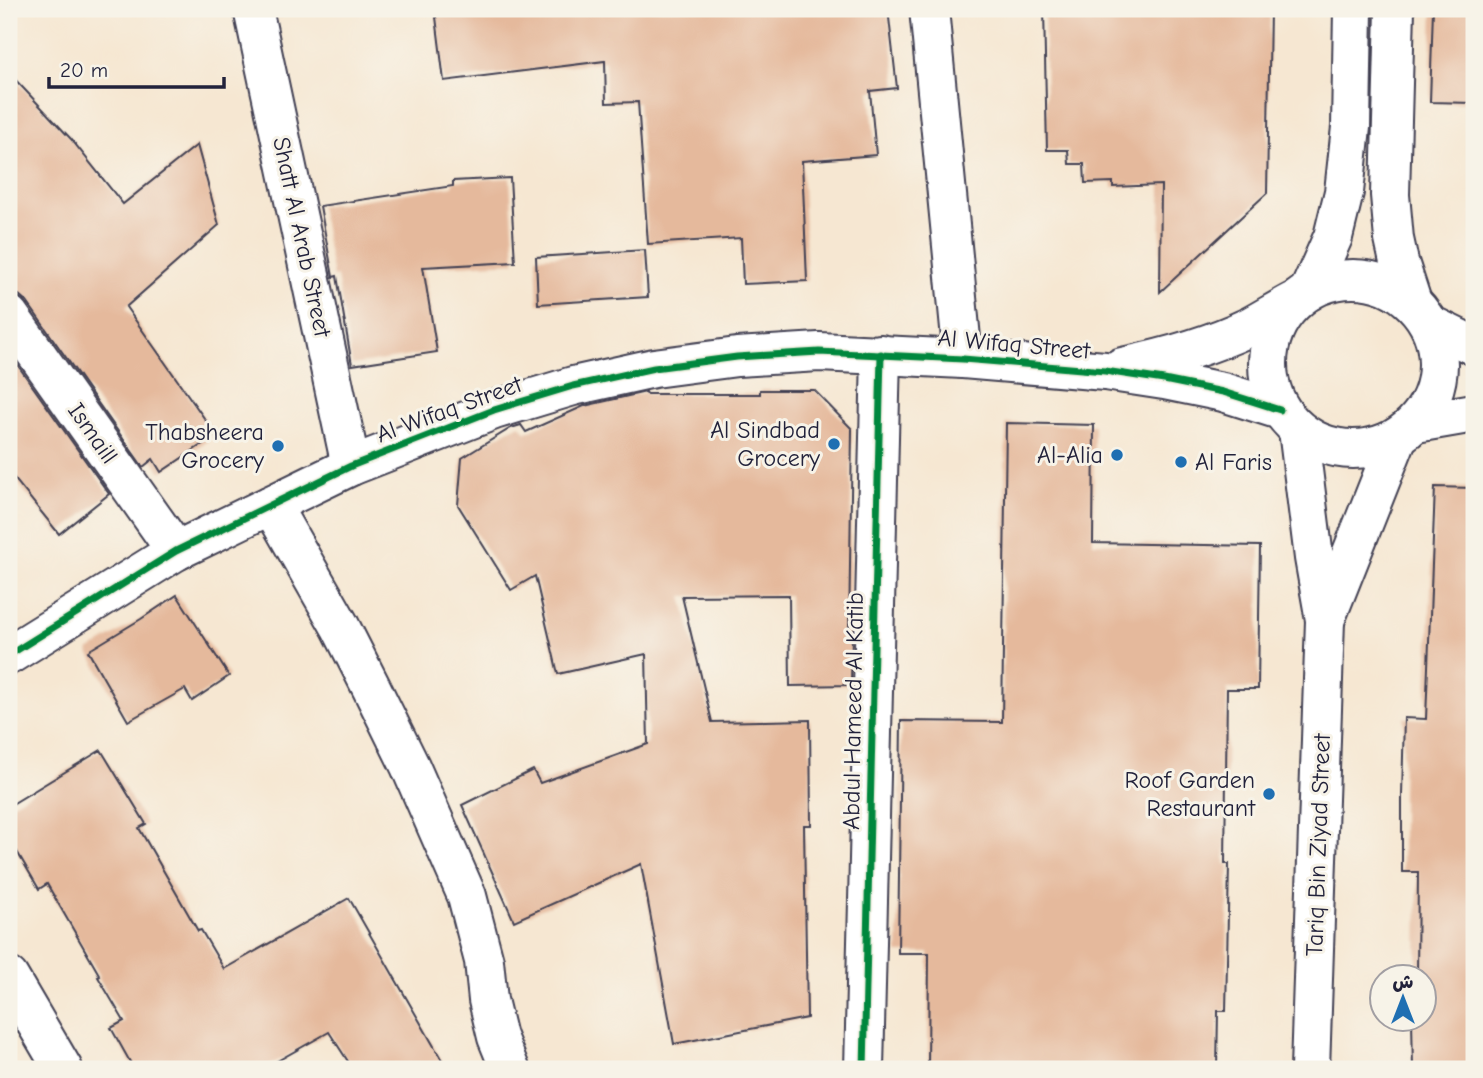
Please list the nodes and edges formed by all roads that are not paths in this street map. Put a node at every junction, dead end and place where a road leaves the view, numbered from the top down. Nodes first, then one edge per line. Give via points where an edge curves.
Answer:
1 (253, 9) edge
2 (929, 9) edge
3 (1353, 9) edge
4 (1395, 9) edge
5 (1301, 297) junction
6 (1421, 313) junction
7 (9, 315) edge
8 (1474, 346) edge
9 (881, 354) junction
10 (963, 359) junction
11 (1105, 371) junction
12 (1474, 413) edge
13 (1289, 420) junction
14 (1406, 431) junction
15 (351, 466) junction
16 (271, 505) junction
17 (176, 551) junction
18 (1325, 620) junction
19 (9, 655) edge
20 (9, 977) edge
21 (857, 1068) edge
22 (63, 1069) edge
23 (510, 1069) edge
24 (1310, 1069) edge

1 - 15 street, Shatt Al Arab Street
2 - 10 street
3 - 5 street via 1351,127 1344,192 1333,237
4 - 6 street via 1390,195 1399,262
5 - 6 street via 1327,282 1368,280 1389,286
5 - 11 street, Al Wifaq Street via 1249,327 1202,346
5 - 13 street via 1275,326 1267,354 1268,383
6 - 8 street
6 - 14 street via 1438,349 1439,375 1431,401
7 - 17 street, Ismaill
9 - 10 street, Al Wifaq Street
9 - 15 street, Al Wifaq Street via 737,357 641,371 494,410
9 - 21 street, Abdul Hameed Al Katib
10 - 11 street, Al Wifaq Street
11 - 13 street, Al Wifaq Street via 1211,390
12 - 14 street
13 - 14 street via 1320,443 1346,450 1372,448
13 - 18 street, Tariq Bin Ziyad Street
14 - 18 street, Tariq Bin Ziyad Street
15 - 16 street, Al Wifaq Street
16 - 17 street, Al Wifaq Street
16 - 23 street via 340,626 410,766 467,896 497,1037
17 - 19 street, Al Wifaq Street
18 - 24 street, Tariq Bin Ziyad Street
20 - 22 street

